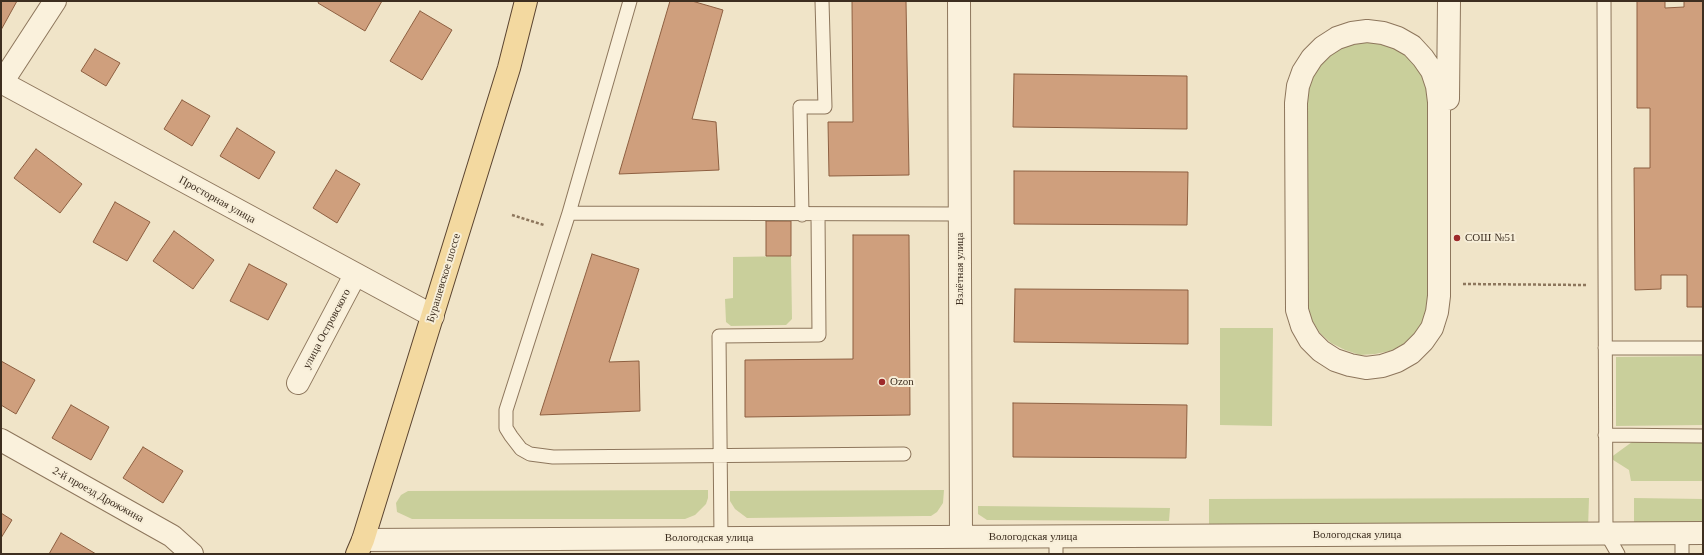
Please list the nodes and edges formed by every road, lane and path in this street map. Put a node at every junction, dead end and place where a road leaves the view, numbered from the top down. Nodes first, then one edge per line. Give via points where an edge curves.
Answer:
1 (55, 1) edge
2 (526, 1) edge
3 (630, 1) edge
4 (822, 1) edge
5 (959, 1) edge
6 (1449, 1) edge
7 (1604, 1) edge
8 (1, 83) edge
9 (569, 212) junction
10 (960, 214) junction
11 (512, 215) dead end
12 (802, 215) junction
13 (818, 215) junction
14 (563, 231) junction
15 (355, 275) junction
16 (1605, 285) junction
17 (1443, 297) junction
18 (433, 316) junction
19 (1605, 348) junction
20 (1703, 348) edge
21 (298, 383) dead end
22 (1605, 435) junction
23 (1703, 436) edge
24 (1, 440) edge
25 (904, 454) dead end
26 (720, 455) junction
27 (1606, 533) junction
28 (961, 537) junction
29 (721, 538) junction
30 (1689, 540) edge
31 (1056, 545) edge
32 (360, 547) edge
33 (192, 554) edge
34 (1618, 554) edge

1 - 8 street
2 - 18 main road, Бурашевское шоссе via 509,68
3 - 9 lane
4 - 12 lane via 825,107 800,107
5 - 10 street, Взлётная улица
6 - 17 street
7 - 16 lane
8 - 15 street, Просторная улица
9 - 12 lane
9 - 14 lane
10 - 13 lane
10 - 28 street, Взлётная улица
11 - 14 path
12 - 13 lane
13 - 26 lane via 819,335 719,336
14 - 26 lane via 506,410 506,428 511,436 526,451 543,456
15 - 18 street, Просторная улица
15 - 21 street, улица Островского
16 - 17 path
16 - 19 lane
17 - 17 street via 1432,328 1423,341 1411,353 1382,366 1350,366 1335,360 1310,340 1302,326 1296,294 1298,86 1312,58 1337,38 1367,31 1398,38 1412,46 1432,71 1439,102
18 - 32 main road, Бурашевское шоссе
19 - 20 lane
19 - 22 lane
22 - 23 lane
22 - 27 lane
24 - 33 street, 2-й проезд Дрожжина via 172,536
25 - 26 lane
26 - 29 lane
27 - 30 street, Вологодская улица
27 - 31 street, Вологодская улица
27 - 34 lane
28 - 29 street, Вологодская улица
28 - 31 street, Вологодская улица
29 - 32 street, Вологодская улица

